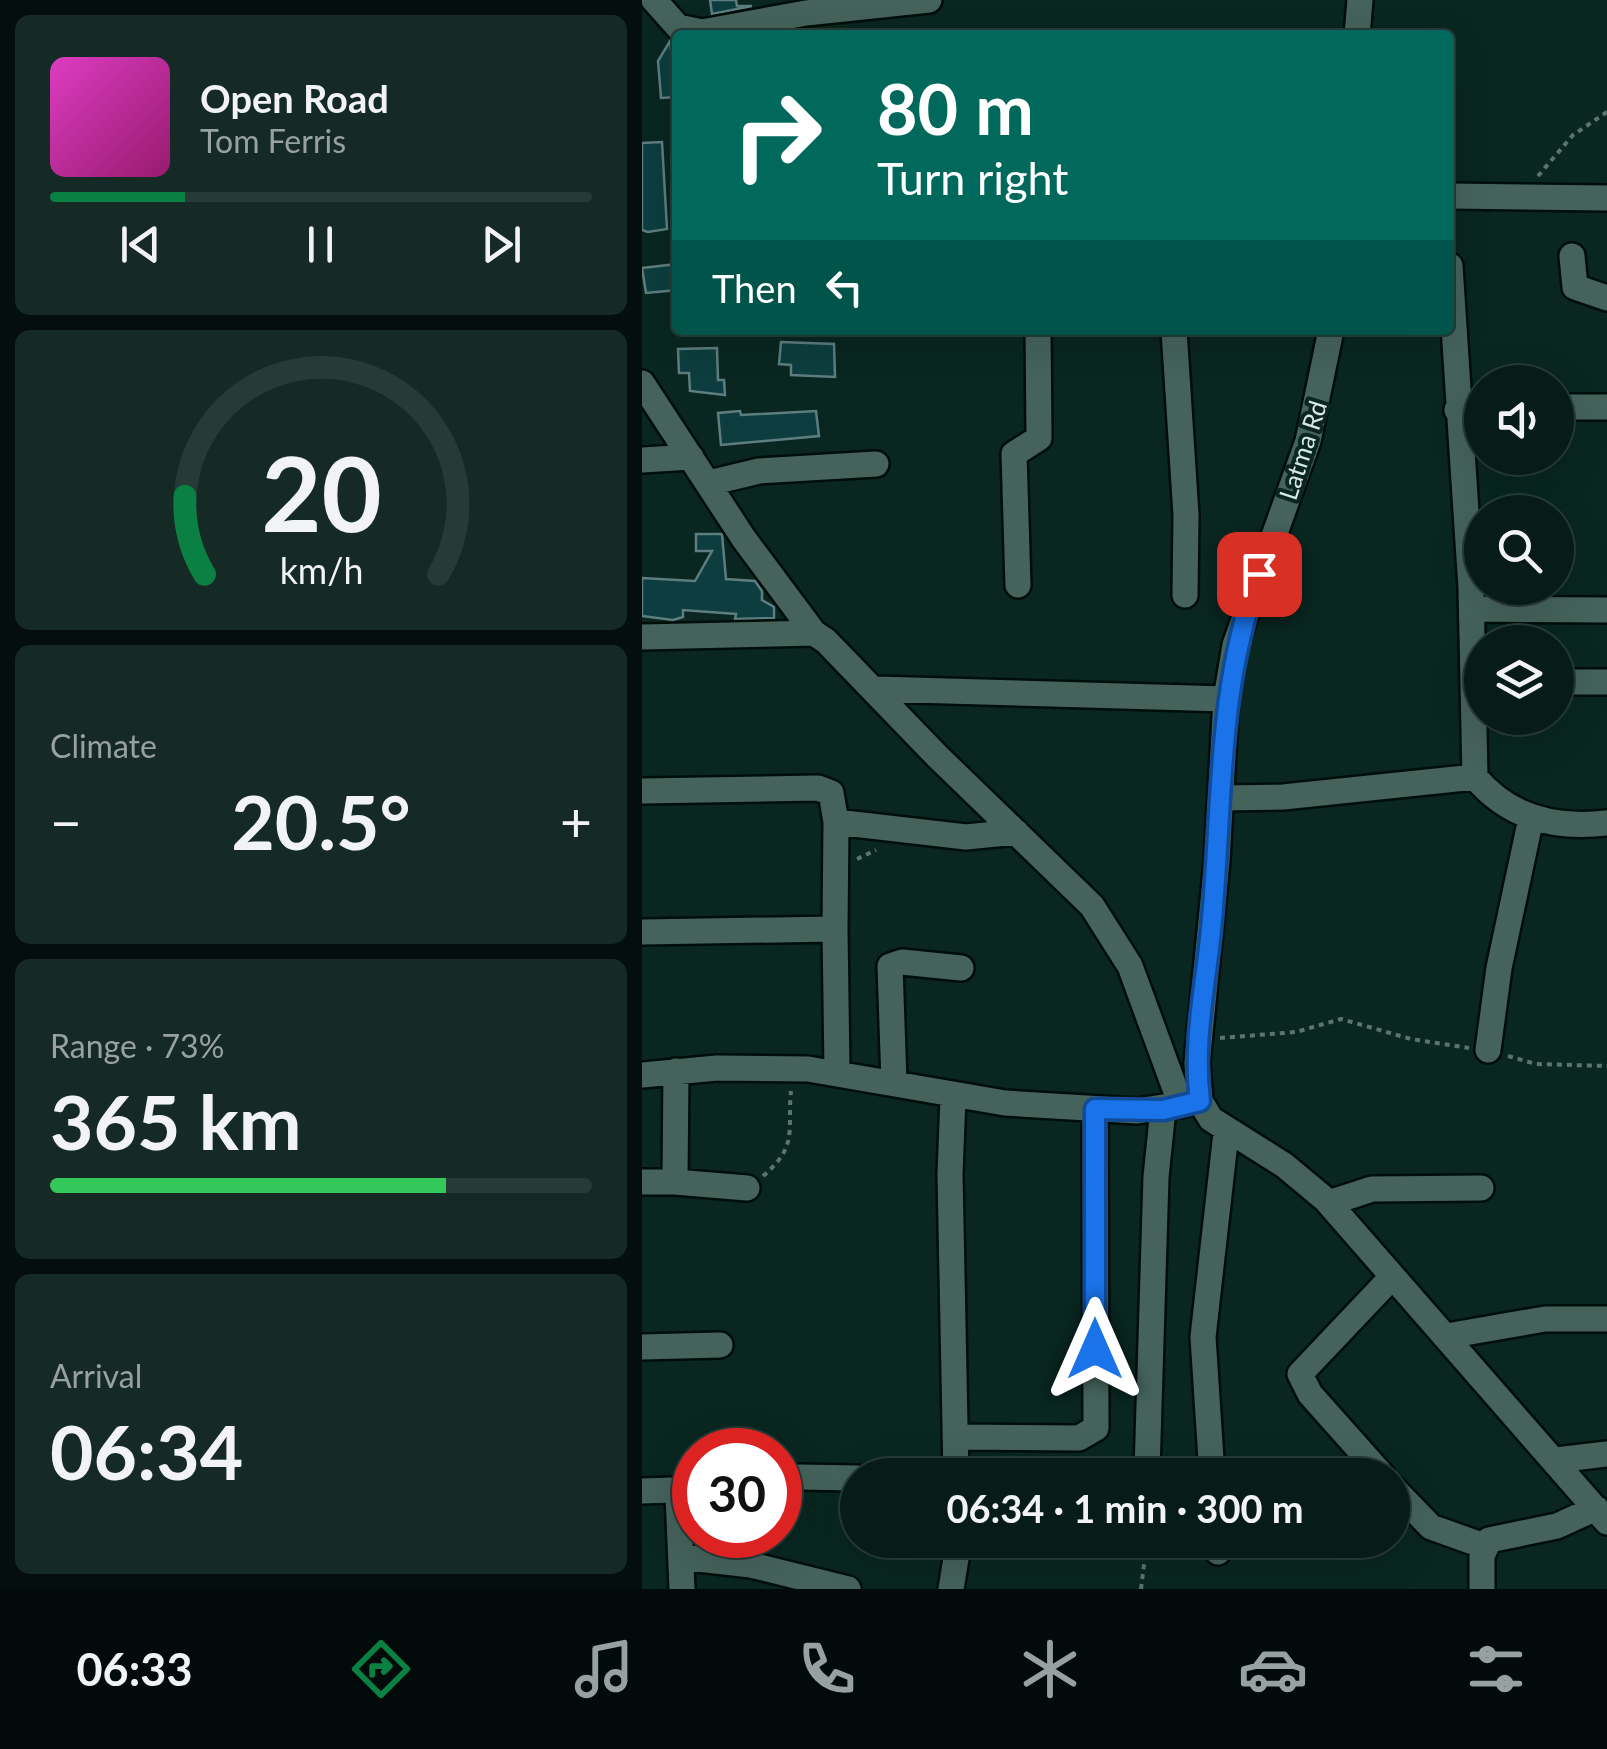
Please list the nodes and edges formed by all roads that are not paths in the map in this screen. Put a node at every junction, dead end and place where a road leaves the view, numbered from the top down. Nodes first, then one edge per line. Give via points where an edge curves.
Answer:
1 (654, 0) edge
2 (928, 0) edge
3 (1360, 0) edge
4 (805, 6) edge
5 (692, 30) edge
6 (710, 30) edge
7 (1357, 30) edge
8 (1454, 196) edge
9 (1606, 198) edge
10 (1572, 256) dead end
11 (1454, 297) edge
12 (1606, 298) edge
13 (1038, 335) edge
14 (1174, 335) edge
15 (1330, 335) edge
16 (1464, 373) edge
17 (642, 383) edge
18 (1574, 407) edge
19 (1606, 408) edge
20 (691, 457) junction
21 (642, 460) edge
22 (876, 464) dead end
23 (1470, 475) edge
24 (709, 483) junction
25 (1018, 585) dead end
26 (1185, 594) dead end
27 (1472, 610) junction
28 (1606, 610) edge
29 (1473, 625) edge
30 (814, 633) junction
31 (642, 636) edge
32 (1574, 682) edge
33 (1606, 682) edge
34 (876, 690) junction
35 (1226, 699) junction
36 (1476, 735) edge
37 (1475, 777) junction
38 (642, 790) edge
39 (1220, 798) junction
40 (1531, 818) junction
41 (836, 822) junction
42 (1606, 823) edge
43 (1016, 832) junction
44 (835, 929) junction
45 (642, 932) edge
46 (961, 968) dead end
47 (1488, 1050) road end
48 (676, 1071) junction
49 (837, 1072) junction
50 (642, 1075) edge
51 (894, 1082) junction
52 (953, 1096) junction
53 (1181, 1105) junction
54 (1095, 1109) junction
55 (1226, 1133) junction
56 (642, 1182) edge
57 (675, 1182) junction
58 (748, 1188) road end
59 (1481, 1188) dead end
60 (1329, 1203) junction
61 (1392, 1277) junction
62 (1606, 1319) edge
63 (1448, 1336) junction
64 (720, 1345) dead end
65 (642, 1347) edge
66 (955, 1437) junction
67 (1606, 1454) edge
68 (956, 1458) edge
69 (1147, 1458) edge
70 (1211, 1458) edge
71 (1367, 1458) edge
72 (1556, 1460) junction
73 (802, 1476) edge
74 (840, 1477) edge
75 (642, 1491) edge
76 (672, 1493) edge
77 (1410, 1505) edge
78 (1601, 1515) edge
79 (1484, 1546) junction
80 (681, 1558) edge
81 (690, 1558) edge
82 (956, 1558) edge
83 (682, 1589) edge
84 (848, 1589) edge
85 (951, 1589) edge
86 (1482, 1589) edge

1 - 5 street via 678,27
2 - 4 street
3 - 7 street
4 - 6 street
8 - 9 street
10 - 12 street via 1575,287
11 - 16 street
13 - 25 street via 1038,438 1014,454
14 - 26 street
15 - 35 street, Latma Rd via 1308,441 1243,617
17 - 20 street
18 - 19 street
20 - 21 street
20 - 24 street
22 - 24 street via 760,471
23 - 27 street
24 - 30 street
27 - 28 street
27 - 29 street
30 - 31 street
30 - 34 street
32 - 33 street
34 - 35 street
34 - 43 street
35 - 39 street, Latma Rd
36 - 37 street
37 - 39 street
37 - 40 street
38 - 41 street via 818,788 834,796
39 - 53 street, Latma Rd via 1208,972
40 - 42 street via 1556,825
40 - 47 street
41 - 43 street via 966,836
41 - 44 street
43 - 53 street via 1114,935
44 - 45 street
44 - 49 street
46 - 51 street via 890,966
48 - 49 street
48 - 50 street
48 - 57 street
49 - 51 street
51 - 52 street
52 - 54 street
52 - 66 street
53 - 54 street
53 - 55 street
53 - 69 street, Latma Rd via 1156,1177
54 - 66 street via 1096,1428 1079,1438
55 - 60 street via 1284,1165
55 - 70 street via 1203,1337
56 - 57 street
57 - 58 street
59 - 60 street via 1372,1189
60 - 61 street
61 - 63 street
61 - 71 street via 1300,1374
62 - 63 street via 1546,1319
63 - 72 street
64 - 65 street
66 - 68 street
67 - 72 street
72 - 78 street
73 - 74 street
75 - 76 street
77 - 79 street via 1431,1527
78 - 79 street via 1500,1536
79 - 86 street
80 - 83 street
81 - 84 street via 752,1565
82 - 85 street

